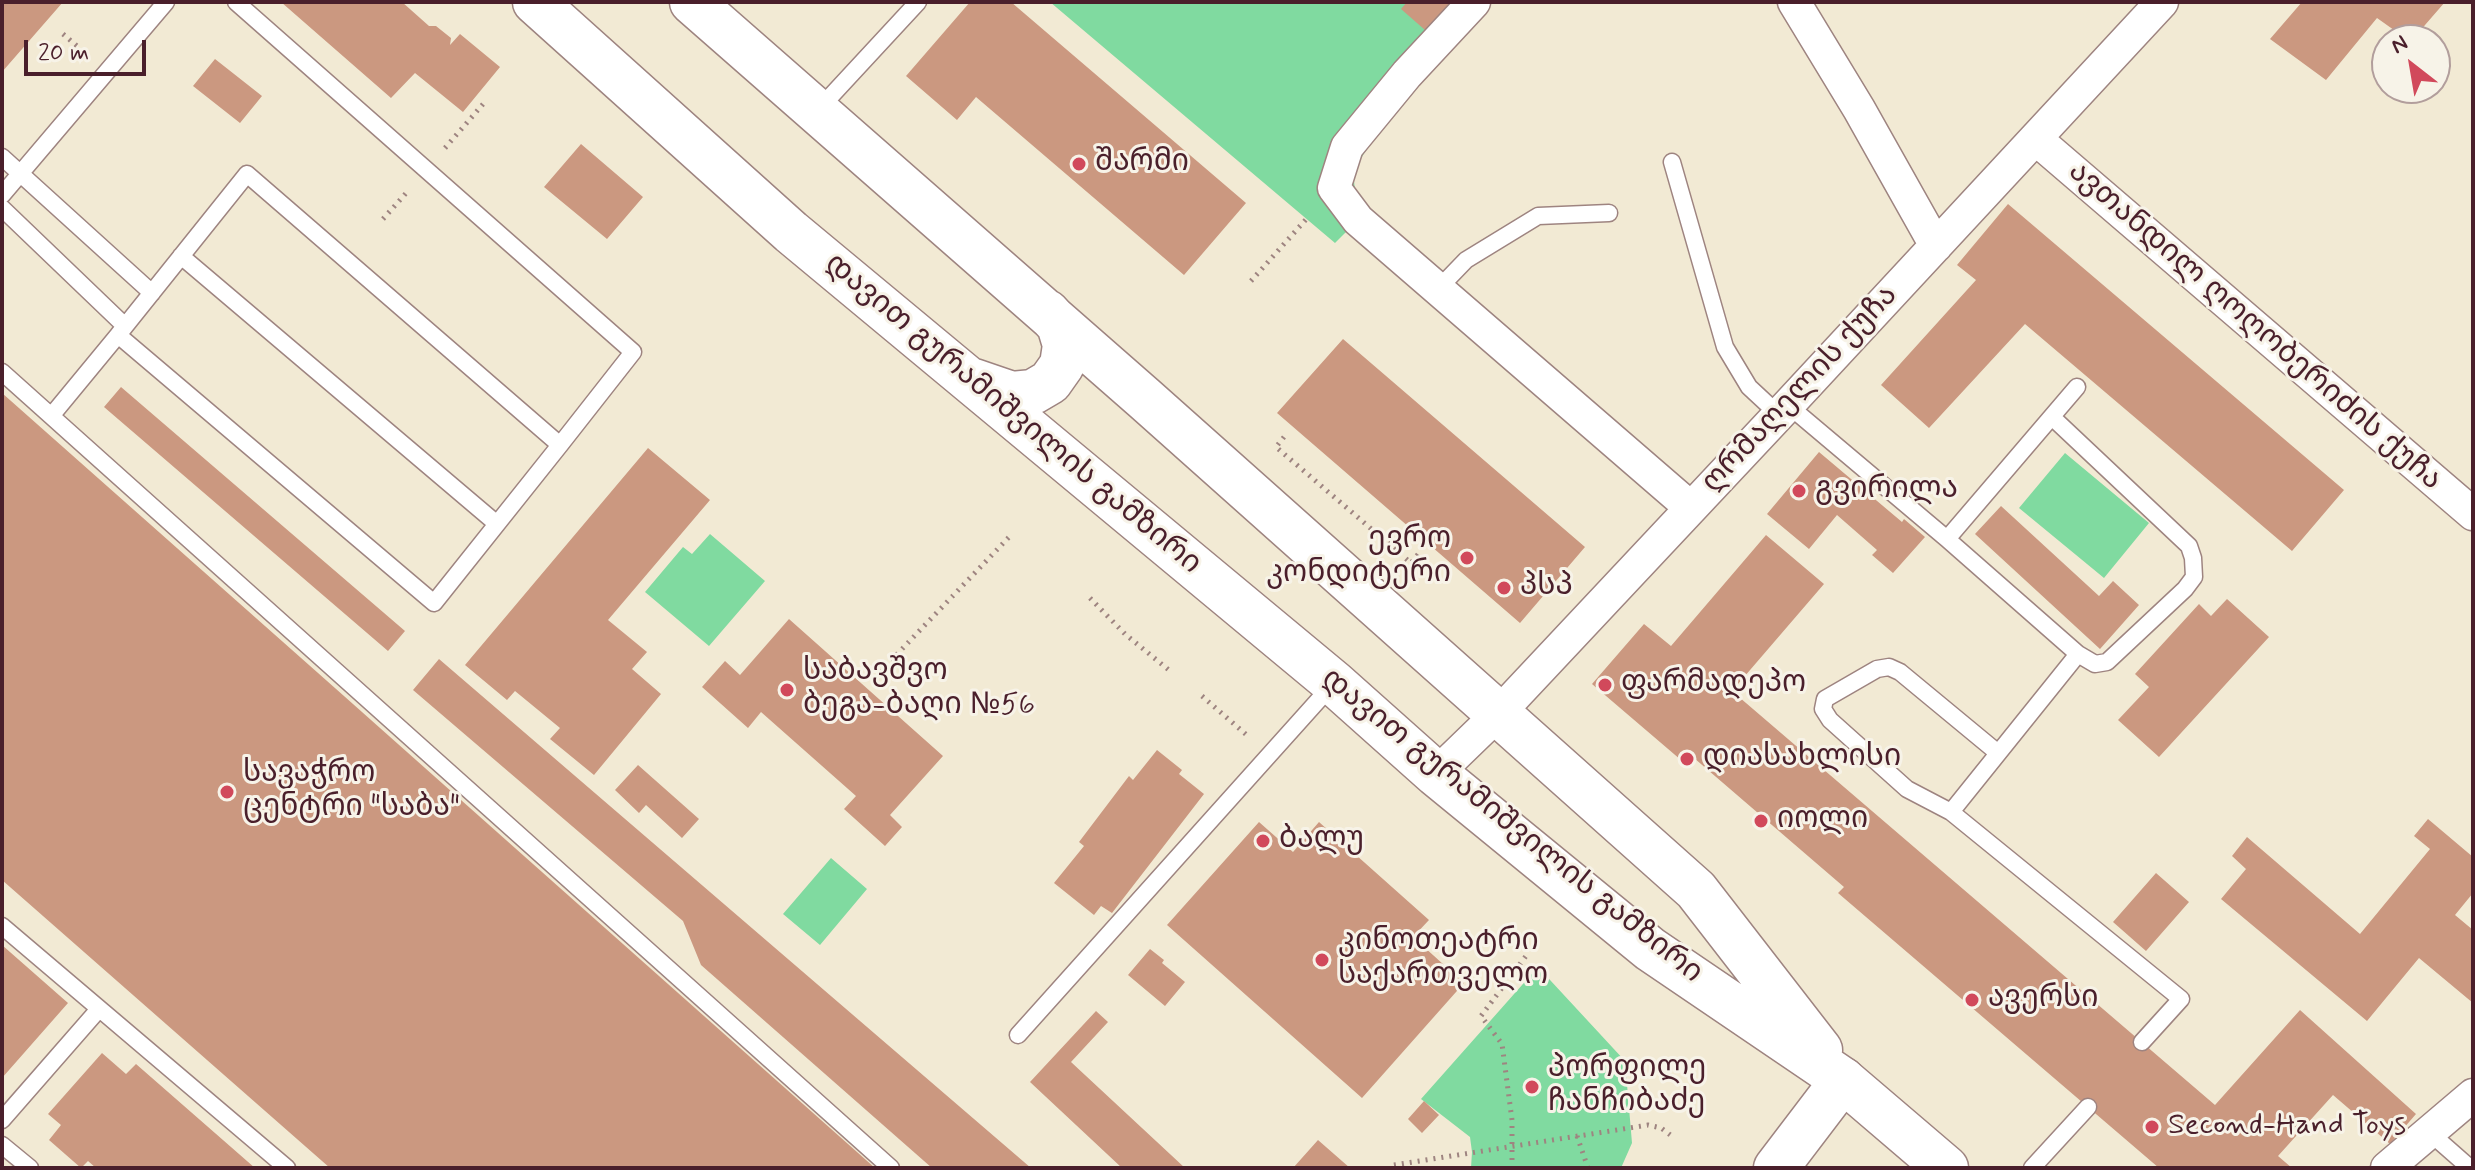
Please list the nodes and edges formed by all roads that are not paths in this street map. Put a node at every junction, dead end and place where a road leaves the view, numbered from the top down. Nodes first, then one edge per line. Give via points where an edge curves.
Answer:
1 (166, 2) edge
2 (236, 2) edge
3 (535, 2) edge
4 (692, 2) edge
5 (918, 2) edge
6 (1474, 2) edge
7 (1794, 2) edge
8 (2162, 2) edge
9 (817, 112) junction
10 (2036, 139) junction
11 (2, 157) edge
12 (1672, 162) dead end
13 (21, 173) junction
14 (4, 190) edge
15 (2, 208) edge
16 (1609, 213) dead end
17 (1936, 246) junction
18 (181, 256) junction
19 (1439, 288) junction
20 (152, 293) junction
21 (1045, 310) junction
22 (122, 330) junction
23 (2, 372) edge
24 (972, 381) junction
25 (2077, 387) dead end
26 (1783, 410) junction
27 (52, 415) junction
28 (2052, 417) junction
29 (560, 445) junction
30 (1691, 508) junction
31 (2473, 514) edge
32 (497, 524) junction
33 (1947, 539) junction
34 (2078, 654) junction
35 (1334, 683) junction
36 (1497, 715) junction
37 (1998, 753) junction
38 (1436, 774) junction
39 (1951, 812) junction
40 (2, 926) edge
41 (99, 1009) junction
42 (1018, 1035) dead end
43 (2142, 1042) dead end
44 (1843, 1080) junction
45 (2473, 1095) edge
46 (2088, 1107) dead end
47 (2, 1120) edge
48 (2429, 1132) junction
49 (2, 1145) edge
50 (30, 1168) edge
51 (287, 1168) edge
52 (891, 1168) edge
53 (1776, 1168) edge
54 (1946, 1168) edge
55 (2032, 1168) edge
56 (2387, 1168) edge
57 (2470, 1168) edge

1 - 13 lane
2 - 29 lane via 633,352
3 - 24 main road, დავით გურამიშვილის გამზირი via 791,232
4 - 9 main road, დავით გურამიშვილის გამზირი
5 - 9 lane
6 - 19 street via 1347,147 1334,188 1358,220
7 - 17 street
8 - 10 street, ღრმაღელის ქუჩა
9 - 21 main road, დავით გურამიშვილის გამზირი
10 - 17 street, ღრმაღელის ქუჩა
10 - 31 street, ავთანდილ ღოღობერიძის ქუჩა
11 - 13 lane
12 - 26 lane via 1725,347 1749,387
13 - 14 lane
13 - 20 lane
15 - 22 lane
16 - 19 lane via 1538,216 1466,260
17 - 26 street, ღრმაღელის ქუჩა
18 - 20 lane
18 - 29 lane via 247,174
18 - 32 lane
19 - 30 street
20 - 22 lane
21 - 24 main road via 1059,325 1065,345 1062,365 1050,382 1033,392 1012,394
21 - 36 main road, დავით გურამიშვილის გამზირი
22 - 27 lane
22 - 32 lane via 434,603
23 - 27 lane
24 - 35 main road, დავით გურამიშვილის გამზირი
25 - 28 lane
26 - 30 street, ღრმაღელის ქუჩა
26 - 33 lane
27 - 52 lane
28 - 33 lane
28 - 34 lane via 2189,546 2193,558 2194,577 2185,589 2107,662 2095,664
29 - 32 lane
30 - 36 street, ღრმაღელის ქუჩა
33 - 34 lane
34 - 37 lane
35 - 38 main road, დავით გურამიშვილის გამზირი
35 - 42 lane
36 - 38 street, ღრმაღელის ქუჩა
36 - 44 main road, დავით გურამიშვილის გამზირი via 1696,890
37 - 39 lane
37 - 39 lane via 1889,667 1825,699 1823,709 1830,720 1907,789
38 - 44 main road, დავით გურამიშვილის გამზირი via 1650,949
39 - 43 lane via 2181,999
40 - 41 lane
41 - 47 lane
41 - 51 lane
44 - 53 main road
44 - 54 main road
45 - 48 street
46 - 55 lane
48 - 56 street
48 - 57 lane
49 - 50 lane

